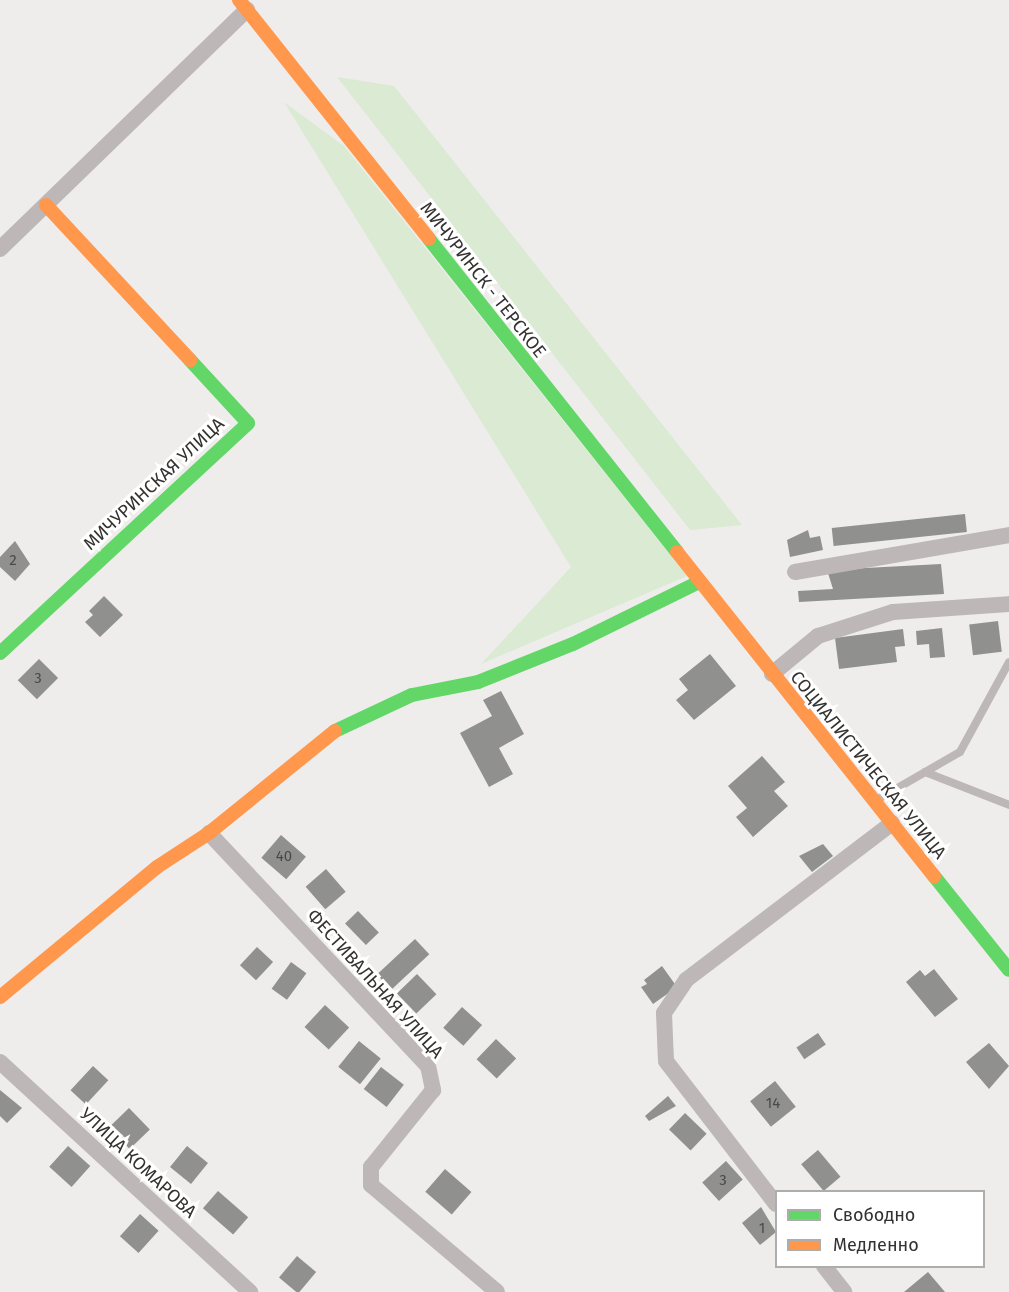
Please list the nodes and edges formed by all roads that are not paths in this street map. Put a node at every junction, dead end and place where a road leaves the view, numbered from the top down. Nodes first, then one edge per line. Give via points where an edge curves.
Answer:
1 (243, 5) edge
2 (46, 205) junction
3 (0, 249) edge
4 (1009, 535) edge
5 (795, 572) dead end
6 (699, 582) junction
7 (1009, 604) edge
8 (0, 653) edge
9 (1009, 662) edge
10 (772, 674) junction
11 (925, 772) junction
12 (875, 801) junction
13 (1009, 805) edge
14 (892, 823) junction
15 (209, 833) junction
16 (1009, 970) edge
17 (0, 997) edge
18 (0, 1063) edge
19 (775, 1201) edge
20 (826, 1268) edge
21 (245, 1290) edge
22 (497, 1292) edge
23 (844, 1292) edge

1 - 2 street
1 - 6 street, МИЧУРИНСК - ТЕРСКОЕ
2 - 3 street
2 - 8 street, МИЧУРИНСКАЯ УЛИЦА via 248,423
4 - 5 street
6 - 10 street, СОЦИАЛИСТИЧЕСКАЯ УЛИЦА
6 - 15 street via 552,653 478,682 412,695 344,724
7 - 10 street via 893,612 818,636
9 - 11 lane via 960,752
10 - 12 street, СОЦИАЛИСТИЧЕСКАЯ УЛИЦА
11 - 12 lane
11 - 13 lane
12 - 14 street, СОЦИАЛИСТИЧЕСКАЯ УЛИЦА
14 - 16 street, СОЦИАЛИСТИЧЕСКАЯ УЛИЦА
14 - 19 street via 686,980 664,1013 666,1061
15 - 17 street via 157,867
15 - 22 street, ФЕСТИВАЛЬНАЯ УЛИЦА via 428,1066 433,1090 372,1167 371,1185
18 - 21 street, УЛИЦА КОМАРОВА
20 - 23 street

